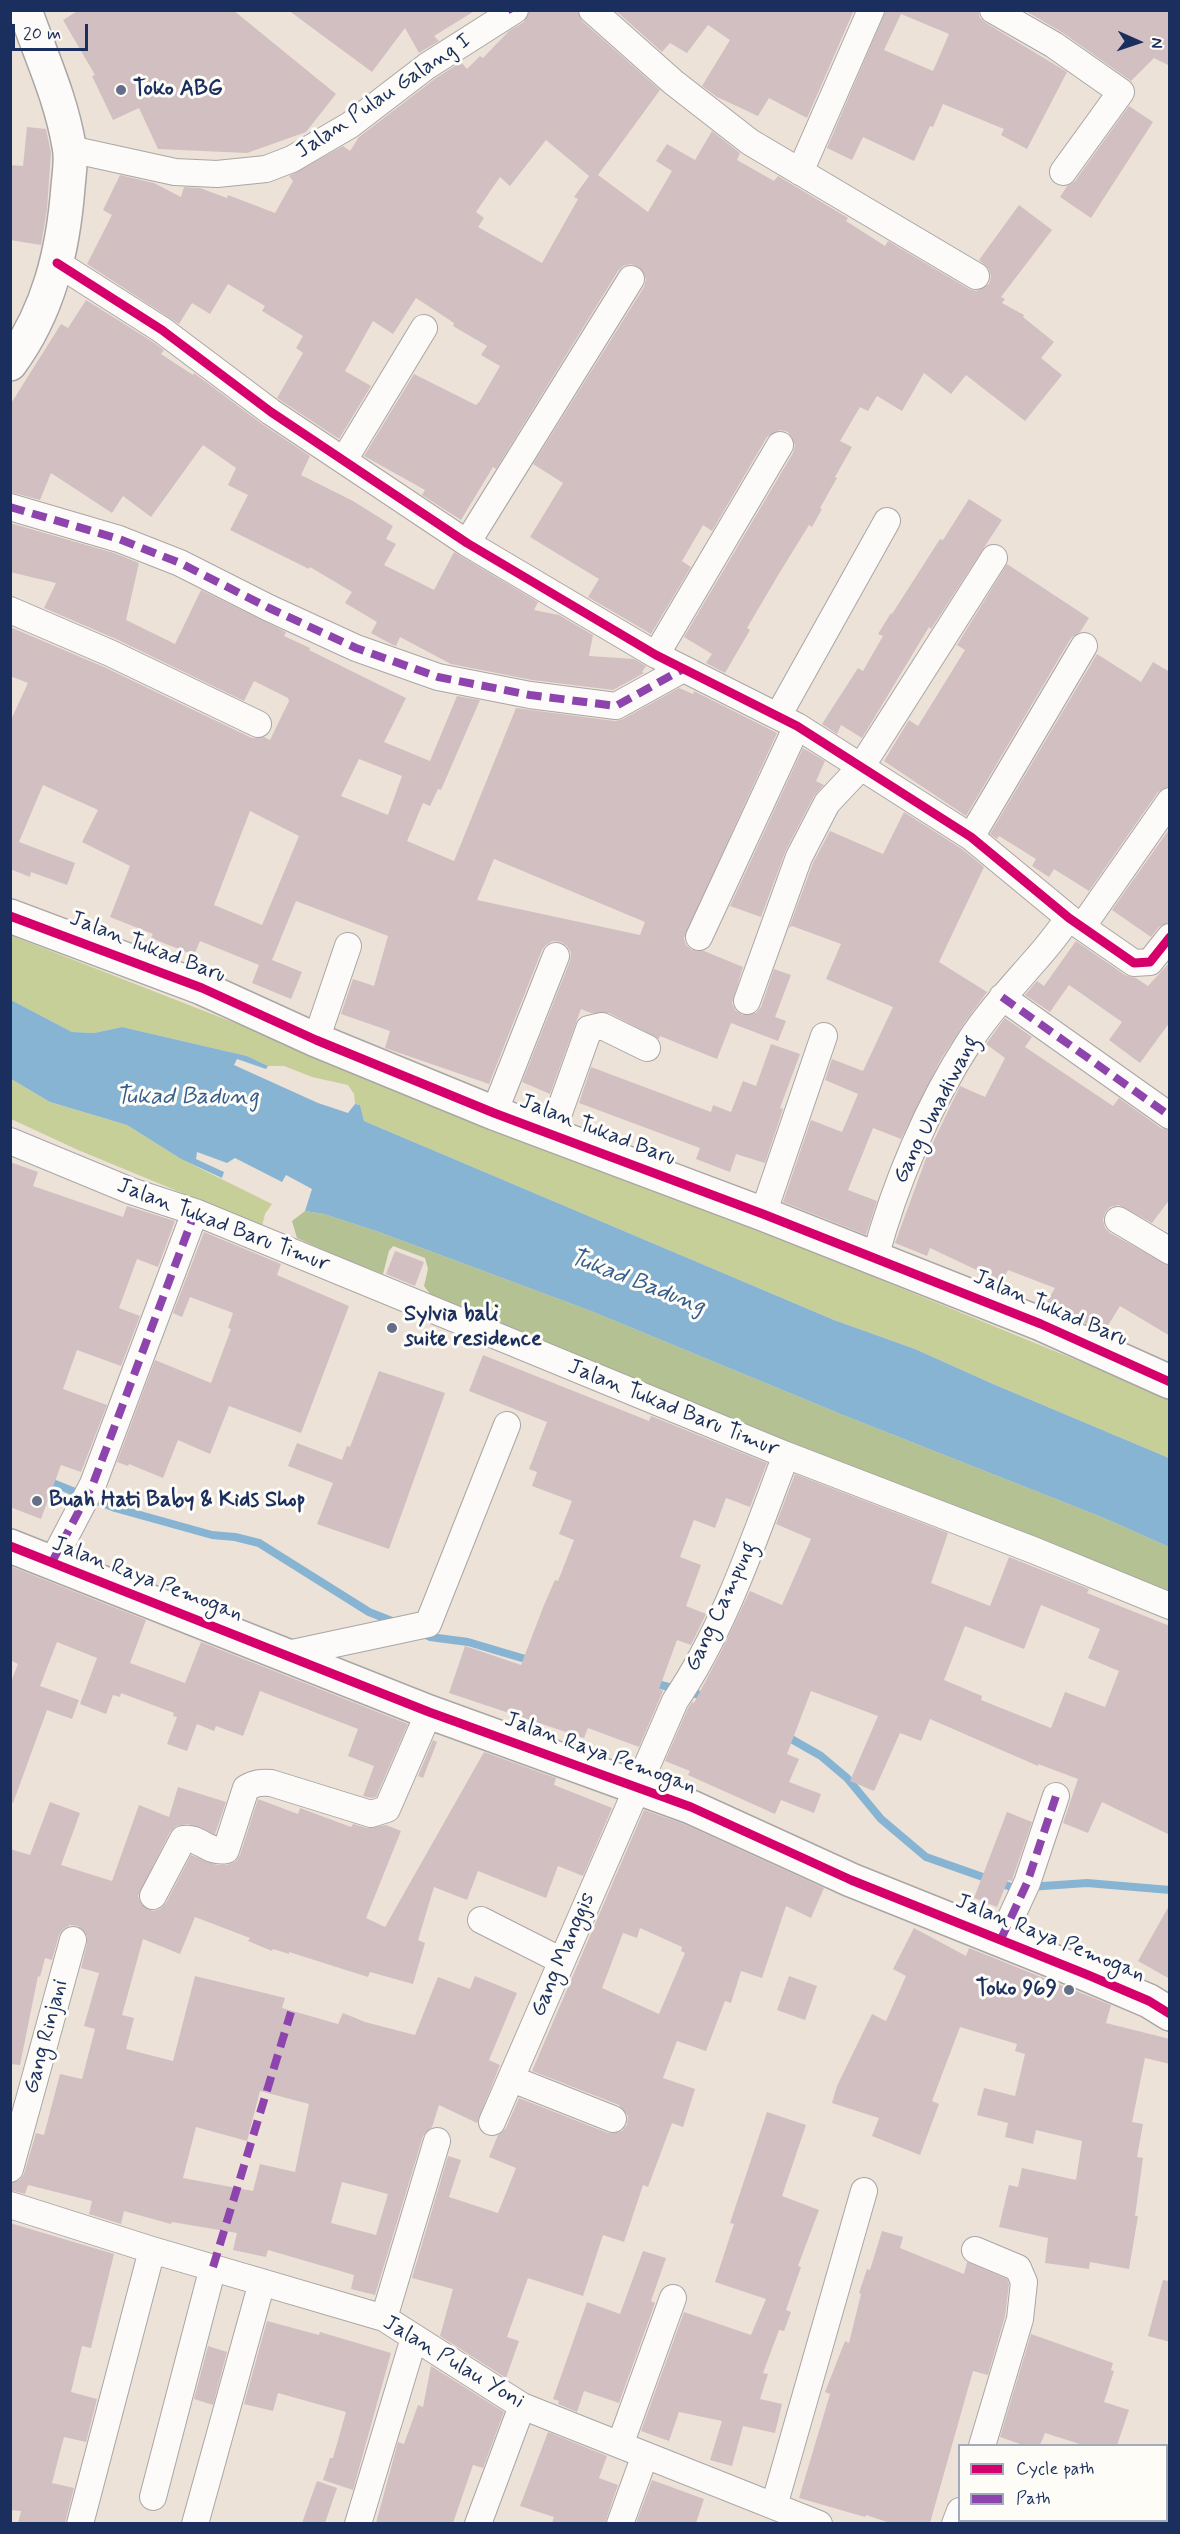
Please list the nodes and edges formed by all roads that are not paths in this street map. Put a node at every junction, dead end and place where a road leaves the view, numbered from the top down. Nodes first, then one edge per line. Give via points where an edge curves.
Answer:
1 (25, 10) edge
2 (515, 10) edge
3 (592, 10) edge
4 (872, 10) edge
5 (993, 10) edge
6 (70, 149) junction
7 (800, 172) junction
8 (1063, 172) dead end
9 (57, 263) junction
10 (976, 276) dead end
11 (631, 279) dead end
12 (424, 328) dead end
13 (10, 364) edge
14 (780, 445) dead end
15 (344, 460) junction
16 (10, 507) edge
17 (887, 520) dead end
18 (467, 543) junction
19 (994, 558) dead end
20 (10, 609) edge
21 (1084, 646) dead end
22 (656, 655) junction
23 (683, 669) junction
24 (787, 721) junction
25 (258, 724) dead end
26 (861, 766) junction
27 (1170, 801) edge
28 (971, 837) junction
29 (10, 916) edge
30 (1075, 922) junction
31 (699, 937) dead end
32 (1170, 937) edge
33 (348, 946) dead end
34 (556, 956) dead end
35 (1002, 997) junction
36 (747, 1001) dead end
37 (824, 1036) dead end
38 (316, 1040) junction
39 (647, 1048) dead end
40 (494, 1113) junction
41 (1170, 1116) edge
42 (551, 1135) junction
43 (10, 1141) edge
44 (195, 1212) junction
45 (763, 1214) junction
46 (1118, 1220) dead end
47 (1170, 1251) edge
48 (875, 1258) junction
49 (1170, 1382) edge
50 (507, 1425) dead end
51 (786, 1455) junction
52 (10, 1546) edge
53 (51, 1564) junction
54 (1170, 1606) edge
55 (283, 1655) junction
56 (429, 1712) junction
57 (638, 1787) junction
58 (1056, 1796) dead end
59 (153, 1896) dead end
60 (481, 1920) dead end
61 (1007, 1928) junction
62 (73, 1940) dead end
63 (560, 1960) junction
64 (1170, 2014) edge
65 (512, 2079) junction
66 (613, 2119) dead end
67 (492, 2122) dead end
68 (437, 2141) dead end
69 (10, 2169) edge
70 (864, 2192) dead end
71 (10, 2205) edge
72 (152, 2250) junction
73 (975, 2250) dead end
74 (213, 2267) junction
75 (262, 2282) junction
76 (673, 2298) dead end
77 (384, 2318) junction
78 (414, 2338) junction
79 (522, 2406) junction
80 (982, 2444) edge
81 (620, 2445) junction
82 (645, 2455) junction
83 (153, 2497) dead end
84 (774, 2506) junction
85 (81, 2523) edge
86 (195, 2523) edge
87 (358, 2523) edge
88 (478, 2523) edge
89 (620, 2523) edge
90 (819, 2523) edge

1 - 6 street via 61,105
2 - 6 street, Jalan Pulau Galang I via 427,66 350,125 292,159 266,168 218,174 175,172
3 - 7 street via 706,108 750,142
4 - 7 street
5 - 8 street via 1054,45 1121,92
6 - 9 street via 66,213
7 - 10 street
9 - 13 street via 49,293 26,342
9 - 15 street via 162,330 271,412
11 - 18 street
12 - 15 street
14 - 22 street
15 - 18 street
16 - 23 street via 119,539 180,563 356,648 449,680 616,706
17 - 24 street
18 - 22 street
19 - 26 street
20 - 25 street
21 - 28 street
22 - 23 street
23 - 24 street
24 - 26 street
24 - 31 street
26 - 28 street
26 - 36 street via 827,803 799,857
27 - 30 street, Gang Umadiwang
28 - 30 street
29 - 38 street, Jalan Tukad Baru via 202,988
30 - 32 street via 1140,964 1154,958
30 - 35 street, Gang Umadiwang
33 - 38 street
34 - 40 street
35 - 41 street
35 - 48 street, Gang Umadiwang via 969,1043 938,1098 894,1192
37 - 45 street
38 - 40 street, Jalan Tukad Baru
39 - 42 street via 602,1026 589,1029
40 - 42 street, Jalan Tukad Baru
42 - 45 street, Jalan Tukad Baru
43 - 44 street, Jalan Tukad Baru Timur via 131,1191
44 - 51 street, Jalan Tukad Baru Timur
44 - 53 street via 93,1484
45 - 48 street, Jalan Tukad Baru
46 - 47 street
48 - 49 street, Jalan Tukad Baru via 1041,1324
50 - 55 street via 428,1624
51 - 54 street, Jalan Tukad Baru Timur
51 - 57 street, Gang Campung via 746,1560 698,1666 675,1701
52 - 53 street, Jalan Raya Pemogan
53 - 55 street, Jalan Raya Pemogan
55 - 56 street, Jalan Raya Pemogan
56 - 57 street, Jalan Raya Pemogan
56 - 59 street via 387,1809 371,1814 259,1782 246,1788 226,1850 216,1851 192,1838 183,1839
57 - 61 street, Jalan Raya Pemogan via 851,1880
57 - 63 street, Gang Manggis
58 - 61 street via 1027,1883
60 - 63 street
61 - 64 street, Jalan Raya Pemogan
62 - 69 street, Gang Rinjani
63 - 65 street, Gang Manggis
65 - 66 street
65 - 67 street, Gang Manggis
68 - 77 street
70 - 84 street
71 - 72 street, Jalan Pulau Yoni
72 - 74 street, Jalan Pulau Yoni
72 - 85 street
73 - 80 street via 1018,2268 1024,2282 1020,2319
74 - 75 street, Jalan Pulau Yoni
74 - 83 street
75 - 77 street, Jalan Pulau Yoni
75 - 86 street
76 - 81 street
77 - 78 street, Jalan Pulau Yoni
78 - 79 street, Jalan Pulau Yoni
78 - 87 street
79 - 81 street, Jalan Pulau Yoni
79 - 88 street
81 - 82 street, Jalan Pulau Yoni
82 - 84 street, Jalan Pulau Yoni
82 - 89 street
84 - 90 street, Jalan Pulau Yoni

